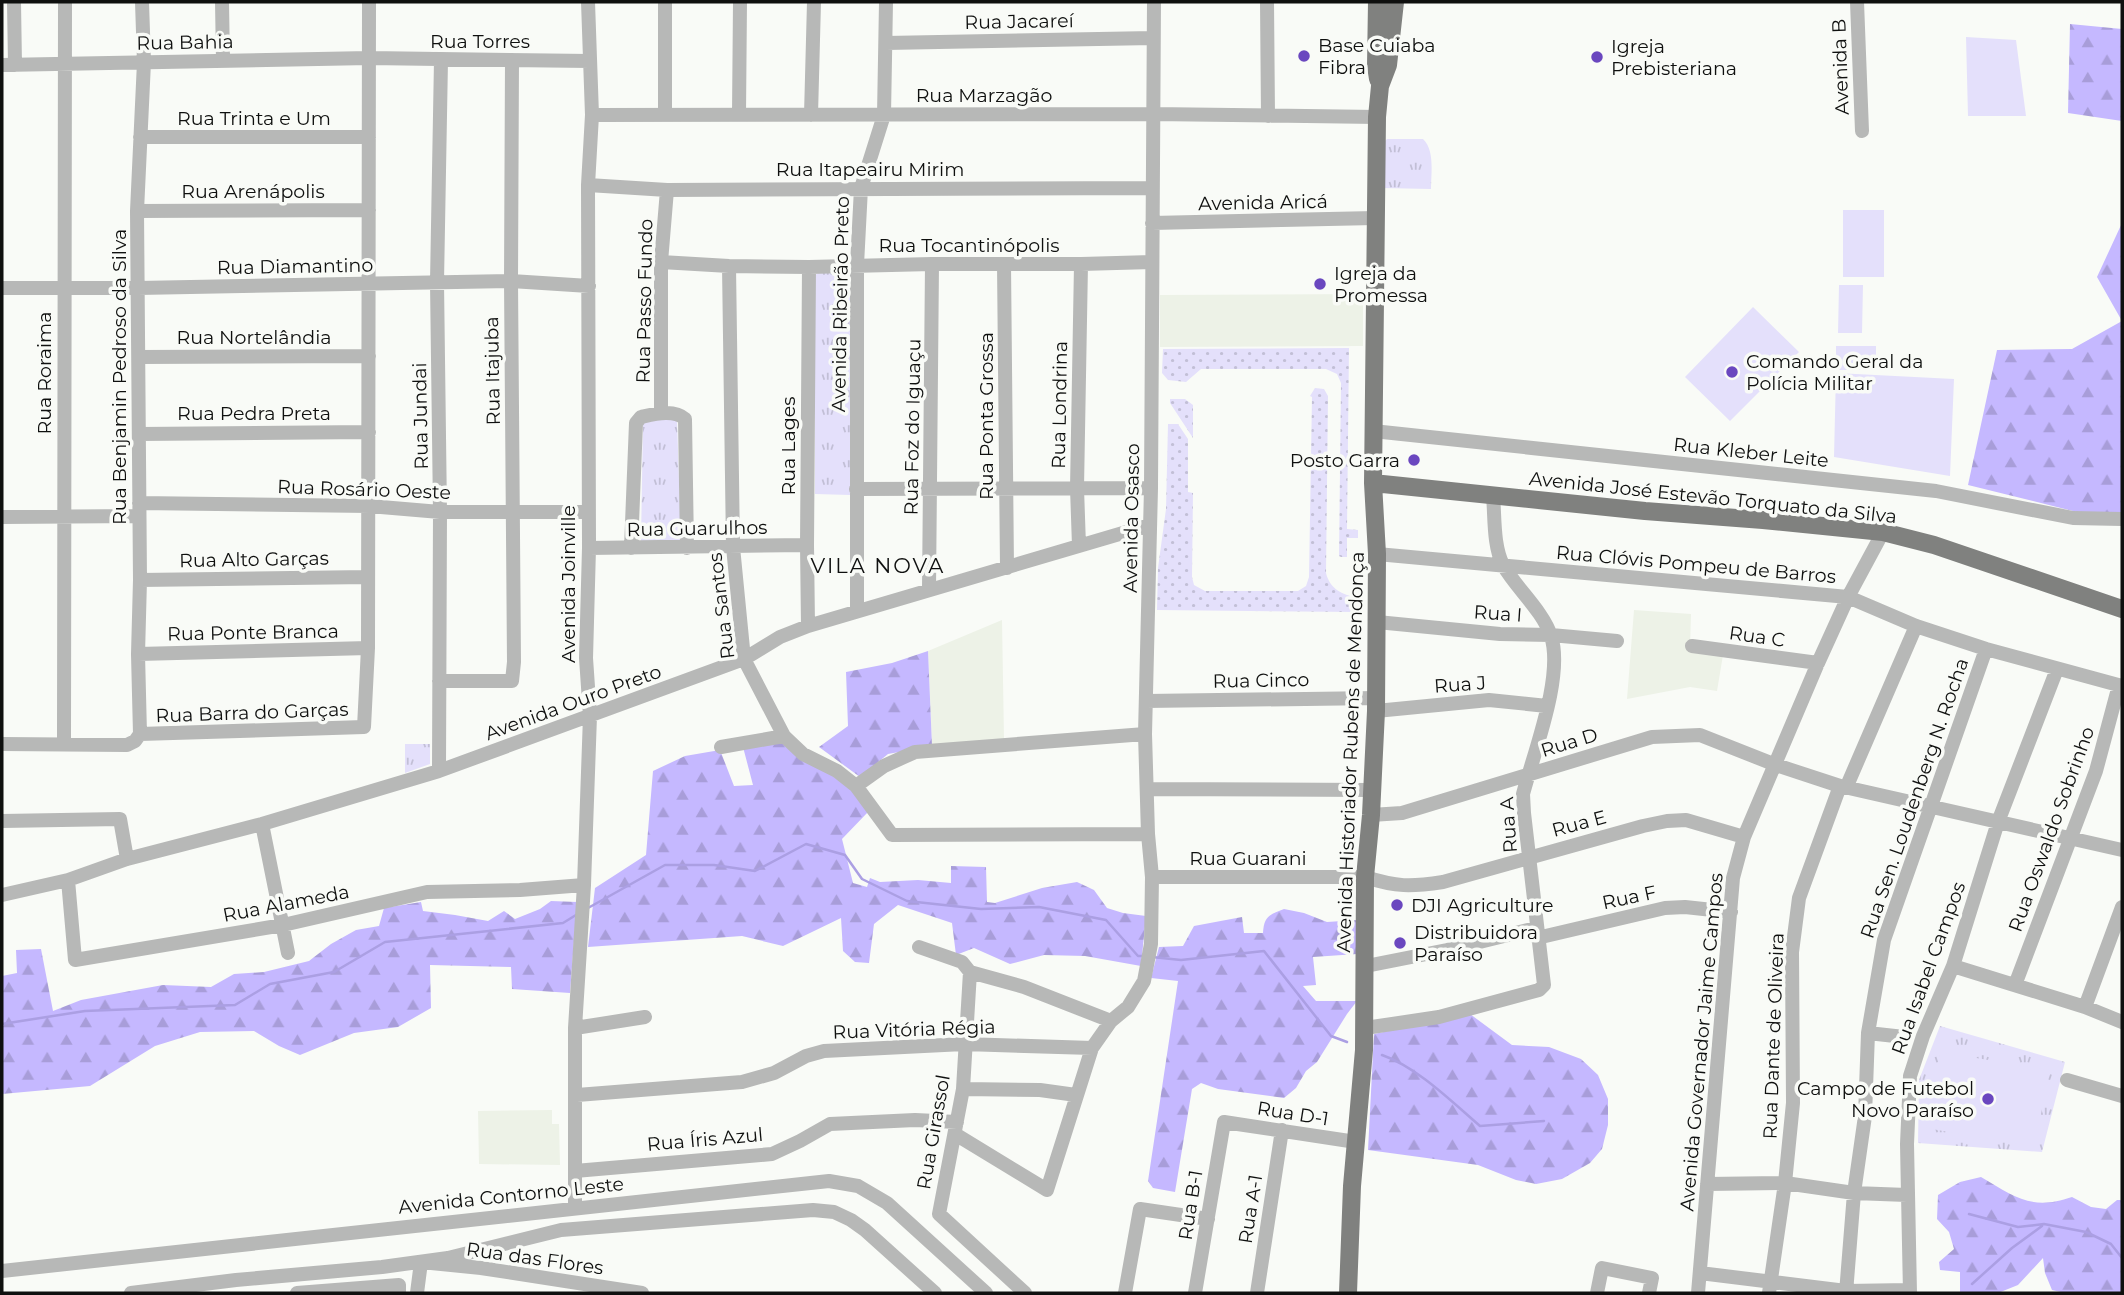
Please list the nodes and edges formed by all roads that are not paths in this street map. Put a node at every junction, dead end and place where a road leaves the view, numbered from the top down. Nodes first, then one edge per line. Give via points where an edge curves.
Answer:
1 (14, 2) edge
2 (65, 2) edge
3 (142, 2) edge
4 (222, 2) edge
5 (369, 2) edge
6 (588, 2) edge
7 (665, 2) edge
8 (740, 2) edge
9 (814, 2) edge
10 (886, 2) edge
11 (1154, 2) edge
12 (1267, 2) edge
13 (1377, 2) edge
14 (1395, 2) edge
15 (1857, 2) edge
16 (1153, 38) junction
17 (886, 43) junction
18 (369, 58) junction
19 (441, 60) junction
20 (512, 60) junction
21 (223, 61) junction
22 (590, 61) junction
23 (144, 62) junction
24 (64, 64) junction
25 (9, 65) edge
26 (1380, 86) junction
27 (739, 114) junction
28 (884, 114) junction
29 (1153, 114) junction
30 (592, 115) junction
31 (665, 115) junction
32 (811, 115) junction
33 (1268, 116) junction
34 (1377, 117) junction
35 (1862, 131) dead end
36 (140, 137) junction
37 (369, 137) junction
38 (589, 185) junction
39 (861, 188) junction
40 (1153, 188) junction
41 (667, 190) junction
42 (369, 210) junction
43 (137, 211) junction
44 (1375, 218) junction
45 (1152, 223) junction
46 (661, 262) junction
47 (1152, 262) junction
48 (932, 264) junction
49 (1004, 264) junction
50 (1081, 264) junction
51 (857, 265) junction
52 (729, 266) junction
53 (809, 267) junction
54 (510, 281) junction
55 (437, 282) junction
56 (369, 284) junction
57 (590, 286) junction
58 (64, 287) junction
59 (2, 288) edge
60 (138, 288) junction
61 (139, 356) junction
62 (369, 356) junction
63 (661, 414) junction
64 (1373, 430) junction
65 (369, 432) junction
66 (140, 434) junction
67 (1373, 483) junction
68 (1077, 488) junction
69 (1151, 488) junction
70 (856, 489) junction
71 (931, 489) junction
72 (1005, 489) junction
73 (1493, 496) junction
74 (369, 506) junction
75 (139, 510) junction
76 (513, 511) junction
77 (440, 512) junction
78 (588, 512) junction
79 (63, 516) junction
80 (2, 517) edge
81 (2122, 519) edge
82 (1150, 525) junction
83 (1883, 532) junction
84 (807, 545) junction
85 (1079, 546) junction
86 (733, 547) junction
87 (589, 548) junction
88 (631, 548) junction
89 (687, 548) junction
90 (1377, 554) junction
91 (1504, 566) junction
92 (1007, 568) junction
93 (368, 577) junction
94 (140, 580) junction
95 (929, 589) junction
96 (1848, 597) junction
97 (2122, 610) edge
98 (857, 611) junction
99 (1377, 622) junction
100 (808, 626) junction
101 (1916, 626) junction
102 (1551, 635) junction
103 (1617, 641) dead end
104 (1692, 646) dead end
105 (368, 648) junction
106 (1986, 649) junction
107 (138, 653) junction
108 (744, 659) junction
109 (1818, 663) junction
110 (2057, 669) junction
111 (439, 681) junction
112 (2121, 685) edge
113 (1146, 701) junction
114 (1376, 705) junction
115 (1547, 706) junction
116 (590, 716) junction
117 (141, 734) junction
118 (1146, 734) junction
119 (784, 736) junction
120 (2, 744) edge
121 (64, 744) junction
122 (720, 747) dead end
123 (1776, 765) junction
124 (439, 771) junction
125 (1528, 775) junction
126 (856, 786) junction
127 (1843, 787) junction
128 (1148, 789) junction
129 (1372, 790) junction
130 (1930, 807) junction
131 (1371, 815) junction
132 (2, 821) edge
133 (1998, 822) junction
134 (261, 824) junction
135 (1148, 834) junction
136 (1744, 837) junction
137 (2071, 838) junction
138 (2122, 850) edge
139 (1530, 856) junction
140 (127, 859) junction
141 (1152, 877) junction
142 (1365, 877) junction
143 (68, 880) junction
144 (1384, 883) joint
145 (584, 885) junction
146 (2, 895) edge
147 (2122, 907) edge
148 (1731, 912) junction
149 (283, 925) junction
150 (1537, 933) junction
151 (919, 947) dead end
152 (288, 953) dead end
153 (1366, 966) junction
154 (1952, 966) junction
155 (970, 972) junction
156 (2015, 985) junction
157 (2085, 1007) junction
158 (645, 1017) dead end
159 (1111, 1021) junction
160 (2122, 1021) edge
161 (1365, 1027) junction
162 (575, 1028) junction
163 (1868, 1033) junction
164 (1904, 1037) dead end
165 (964, 1044) junction
166 (1092, 1048) junction
167 (2067, 1080) dead end
168 (962, 1089) junction
169 (1076, 1095) junction
170 (577, 1096) junction
171 (2122, 1096) edge
172 (1223, 1122) joint
173 (956, 1128) junction
174 (1282, 1130) junction
175 (1356, 1142) junction
176 (575, 1171) junction
177 (1784, 1183) junction
178 (1707, 1184) junction
179 (1047, 1190) joint
180 (1854, 1193) junction
181 (1907, 1195) junction
182 (575, 1208) junction
183 (1208, 1219) junction
184 (421, 1262) junction
185 (2, 1271) edge
186 (1700, 1273) junction
187 (922, 1288) edge
188 (1769, 1288) edge
189 (399, 1289) edge
190 (1846, 1292) edge
191 (1910, 1292) edge
192 (131, 1293) edge
193 (297, 1293) edge
194 (417, 1293) edge
195 (642, 1293) edge
196 (935, 1293) edge
197 (986, 1293) edge
198 (1025, 1293) edge
199 (1125, 1293) edge
200 (1195, 1293) edge
201 (1257, 1293) edge
202 (1348, 1293) edge
203 (1597, 1293) edge
204 (1649, 1293) edge
205 (1698, 1293) edge

1 - 25 street
2 - 24 street, Rua Roraima
3 - 23 street, Rua Benjamin Pedroso da Silva
4 - 21 street
5 - 18 street
6 - 22 street, Avenida Joinville
7 - 31 street
8 - 27 street
9 - 32 street
10 - 17 street, Avenida Ribeirão Preto
11 - 16 street, Avenida Osasco
12 - 33 street
13 - 26 main road, Avenida Historiador Rubens de Mendonça
14 - 26 main road, Avenida Historiador Rubens de Mendonça via 1388,65
15 - 35 street, Avenida B
16 - 17 street, Rua Jacareí
16 - 29 street, Avenida Osasco
17 - 28 street, Avenida Ribeirão Preto
18 - 19 street, Rua Torres
18 - 21 street, Rua Bahia
18 - 37 street
19 - 20 street, Rua Torres
19 - 55 street, Rua Jundai
20 - 22 street, Rua Torres
20 - 54 street, Rua Itajuba
21 - 23 street, Rua Bahia
22 - 30 street, Avenida Joinville
23 - 24 street, Rua Bahia
23 - 36 street, Rua Benjamin Pedroso da Silva
24 - 25 street, Rua Bahia
24 - 58 street, Rua Roraima
26 - 34 main road, Avenida Historiador Rubens de Mendonça
27 - 31 street, Rua Marzagão
27 - 32 street, Rua Marzagão
28 - 29 street, Rua Marzagão
28 - 32 street, Rua Marzagão
28 - 39 street, Avenida Ribeirão Preto
29 - 33 street, Rua Marzagão
29 - 40 street, Avenida Osasco
30 - 31 street, Rua Marzagão
30 - 38 street, Avenida Joinville
33 - 34 street, Rua Marzagão
34 - 44 main road, Avenida Historiador Rubens de Mendonça
36 - 37 street, Rua Trinta e Um
36 - 43 street, Rua Benjamin Pedroso da Silva
37 - 42 street
38 - 41 street, Rua Itapeairu Mirim
38 - 57 street, Avenida Joinville
39 - 40 street, Rua Itapeairu Mirim
39 - 41 street, Rua Itapeairu Mirim
39 - 51 street, Avenida Ribeirão Preto
40 - 45 street, Avenida Osasco
41 - 46 street, Rua Passo Fundo
42 - 43 street, Rua Arenápolis
42 - 56 street
43 - 60 street, Rua Benjamin Pedroso da Silva
44 - 45 street, Avenida Aricá
44 - 64 main road, Avenida Historiador Rubens de Mendonça
45 - 47 street, Avenida Osasco
46 - 52 street, Rua Tocantinópolis
46 - 63 street, Rua Passo Fundo
47 - 50 street, Rua Tocantinópolis
47 - 69 street, Avenida Osasco
48 - 49 street, Rua Tocantinópolis
48 - 51 street, Rua Tocantinópolis
48 - 71 street, Rua Foz do Iguaçu
49 - 50 street, Rua Tocantinópolis
49 - 72 street, Rua Ponta Grossa
50 - 68 street, Rua Londrina
51 - 53 street, Rua Tocantinópolis
51 - 70 street, Avenida Ribeirão Preto
52 - 53 street, Rua Tocantinópolis
52 - 86 street, Rua Santos
53 - 84 street, Rua Lages
54 - 55 street, Rua Diamantino
54 - 57 street, Rua Diamantino
54 - 76 street, Rua Itajuba
55 - 56 street, Rua Diamantino
55 - 77 street, Rua Jundai
56 - 60 street, Rua Diamantino
56 - 62 street
57 - 78 street, Avenida Joinville
58 - 59 street, Rua Diamantino
58 - 60 street, Rua Diamantino
58 - 79 street, Rua Roraima
60 - 61 street, Rua Benjamin Pedroso da Silva
61 - 62 street, Rua Nortelândia
61 - 66 street, Rua Benjamin Pedroso da Silva
62 - 65 street
63 - 88 street via 641,416 636,423
63 - 89 street via 680,414 685,419
64 - 67 main road, Avenida Historiador Rubens de Mendonça
64 - 81 street, Rua Kleber Leite via 1936,491 2073,518
65 - 66 street, Rua Pedra Preta
65 - 74 street
66 - 75 street, Rua Benjamin Pedroso da Silva
67 - 73 main road, Avenida José Estevão Torquato da Silva
67 - 90 main road, Avenida Historiador Rubens de Mendonça
68 - 69 street
68 - 72 street
68 - 85 street, Rua Londrina
69 - 82 street, Avenida Osasco
70 - 71 street
70 - 98 street, Avenida Ribeirão Preto
71 - 72 street
71 - 95 street, Rua Foz do Iguaçu
72 - 92 street, Rua Ponta Grossa
73 - 83 main road, Avenida José Estevão Torquato da Silva
73 - 91 street, Rua A via 1498,551
74 - 75 street, Rua Rosário Oeste
74 - 77 street, Rua Rosário Oeste
74 - 93 street
75 - 79 street, Rua Rosário Oeste
75 - 94 street, Rua Benjamin Pedroso da Silva
76 - 77 street, Rua Rosário Oeste
76 - 78 street, Rua Rosário Oeste
76 - 111 street, Rua Itajuba via 512,681
77 - 111 street, Rua Jundai
78 - 87 street, Avenida Joinville
79 - 80 street, Rua Rosário Oeste
79 - 121 street, Rua Roraima
82 - 85 street, Avenida Ouro Preto
82 - 113 street, Avenida Osasco
83 - 96 street, Avenida Governador Jaime Campos
83 - 97 main road, Avenida José Estevão Torquato da Silva
84 - 86 street, Rua Guarulhos
84 - 100 street, Rua Lages
85 - 92 street, Avenida Ouro Preto
86 - 89 street, Rua Guarulhos
86 - 108 street, Rua Santos
87 - 88 street, Rua Guarulhos
87 - 116 street, Avenida Joinville via 586,658
88 - 89 street, Rua Guarulhos
90 - 91 street, Rua Clóvis Pompeu de Barros
90 - 99 main road, Avenida Historiador Rubens de Mendonça
91 - 96 street, Rua Clóvis Pompeu de Barros
91 - 102 street, Rua A
92 - 95 street, Avenida Ouro Preto
93 - 94 street, Rua Alto Garças
93 - 105 street
94 - 107 street, Rua Benjamin Pedroso da Silva
95 - 98 street, Avenida Ouro Preto
96 - 101 street, Rua Clóvis Pompeu de Barros
96 - 109 street, Avenida Governador Jaime Campos
98 - 100 street, Avenida Ouro Preto
99 - 102 street, Rua I
99 - 114 main road, Avenida Historiador Rubens de Mendonça
100 - 108 street, Avenida Ouro Preto
101 - 106 street, Rua Clóvis Pompeu de Barros
101 - 127 street, Rua Dante de Oliveira
102 - 103 street, Rua I
102 - 115 street, Rua A via 1554,679
104 - 109 street, Rua C
105 - 107 street, Rua Ponte Branca
105 - 117 street, Rua Barra do Garças via 364,727
106 - 110 street, Rua Clóvis Pompeu de Barros
106 - 130 street, Rua Sen. Loudenberg N. Rocha
107 - 117 street, Rua Benjamin Pedroso da Silva
108 - 116 street, Avenida Ouro Preto
108 - 119 street, Rua Santos
109 - 123 street, Avenida Governador Jaime Campos
110 - 112 street, Rua Clóvis Pompeu de Barros
110 - 133 street, Rua Isabel Campos
111 - 124 street, Rua Jundai
112 - 137 street, Rua Oswaldo Sobrinho
113 - 114 street, Rua Cinco
113 - 118 street, Avenida Osasco
114 - 115 street, Rua J via 1489,700
114 - 129 main road, Avenida Historiador Rubens de Mendonça
115 - 125 street, Rua A
116 - 124 street, Avenida Ouro Preto
116 - 145 street, Avenida Joinville
117 - 121 street via 127,745
118 - 126 street via 915,752
118 - 128 street, Avenida Osasco
119 - 122 street
119 - 126 street, Rua Santos via 803,754
120 - 121 street
123 - 125 street, Rua D via 1700,735 1652,737
123 - 127 street, Rua D
123 - 136 street, Avenida Governador Jaime Campos
124 - 134 street, Avenida Ouro Preto
125 - 131 street, Rua D via 1402,813
125 - 139 street, Rua A via 1523,803
126 - 135 street, Rua Santos via 892,835
127 - 130 street, Rua D
127 - 177 street, Rua Dante de Oliveira via 1797,911 1792,952 1793,1103
128 - 129 street
128 - 135 street, Avenida Osasco
129 - 131 main road, Avenida Historiador Rubens de Mendonça
130 - 133 street, Rua D
130 - 163 street, Rua Sen. Loudenberg N. Rocha via 1884,940
131 - 142 main road, Avenida Historiador Rubens de Mendonça
132 - 140 street via 120,819
133 - 137 street, Rua D
133 - 154 street, Rua Isabel Campos
134 - 140 street, Avenida Ouro Preto
134 - 149 street
135 - 141 street, Avenida Osasco
136 - 139 street, Rua E via 1676,819
136 - 148 street, Avenida Governador Jaime Campos
137 - 138 street, Rua D
137 - 156 street, Rua Oswaldo Sobrinho
139 - 144 street, Rua E via 1443,882 1411,887
139 - 150 street, Rua A
140 - 143 street, Avenida Ouro Preto
141 - 142 street, Rua Guarani
141 - 159 street, Avenida Osasco via 1153,923 1144,981 1128,1007
142 - 144 street, Rua Guarani
142 - 153 main road, Avenida Historiador Rubens de Mendonça
143 - 146 street, Avenida Ouro Preto
143 - 149 street, Rua Alameda via 75,960
145 - 149 street, Rua Alameda via 427,892
145 - 162 street, Avenida Joinville
147 - 157 street
148 - 150 street, Rua F via 1665,908
148 - 178 street, Avenida Governador Jaime Campos
149 - 152 street
150 - 153 street
150 - 161 street, Rua A via 1541,989 1439,1017
151 - 155 street via 962,962
153 - 161 main road, Avenida Historiador Rubens de Mendonça
154 - 156 street
154 - 181 street, Rua Isabel Campos via 1910,1076
155 - 159 street via 1024,987
155 - 165 street, Rua Girassol
156 - 157 street
157 - 160 street
158 - 162 street
159 - 166 street, Avenida Osasco
161 - 175 main road, Avenida Historiador Rubens de Mendonça
162 - 170 street, Avenida Joinville
163 - 164 street
163 - 180 street, Rua Sen. Loudenberg N. Rocha via 1865,1116
165 - 166 street, Rua Vitória Régia
165 - 168 street, Rua Girassol
165 - 170 street, Rua Vitória Régia via 824,1051 742,1082
166 - 169 street, Avenida Osasco
167 - 171 street
168 - 169 street
168 - 173 street, Rua Girassol
169 - 179 street, Avenida Osasco
170 - 176 street, Avenida Joinville
172 - 174 street, Rua D-1
172 - 183 street, Rua B-1
173 - 176 street, Rua Íris Azul via 915,1120 830,1124 772,1154
173 - 179 street, Rua Íris Azul
173 - 198 street, Rua Girassol via 939,1214
174 - 175 street, Rua D-1
174 - 201 street, Rua A-1
175 - 202 main road, Avenida Historiador Rubens de Mendonça
176 - 182 street, Avenida Joinville
177 - 178 street
177 - 180 street
177 - 188 street, Rua Dante de Oliveira
178 - 186 street, Avenida Governador Jaime Campos
180 - 181 street
180 - 190 street, Rua Sen. Loudenberg N. Rocha
181 - 191 street, Rua Isabel Campos
182 - 185 street, Avenida Contorno Leste
182 - 197 street, Avenida Contorno Leste via 846,1182 887,1203
183 - 199 street via 1140,1209
183 - 200 street, Rua B-1
184 - 187 street, Avenida Contorno Leste via 561,1230 813,1210 851,1220
184 - 192 street, Avenida Contorno Leste
184 - 194 street
184 - 195 street, Rua das Flores
186 - 188 street
186 - 205 street, Avenida Governador Jaime Campos
187 - 196 street, Avenida Contorno Leste
188 - 190 street
189 - 193 street
190 - 191 street
203 - 204 street via 1602,1268 1652,1278

